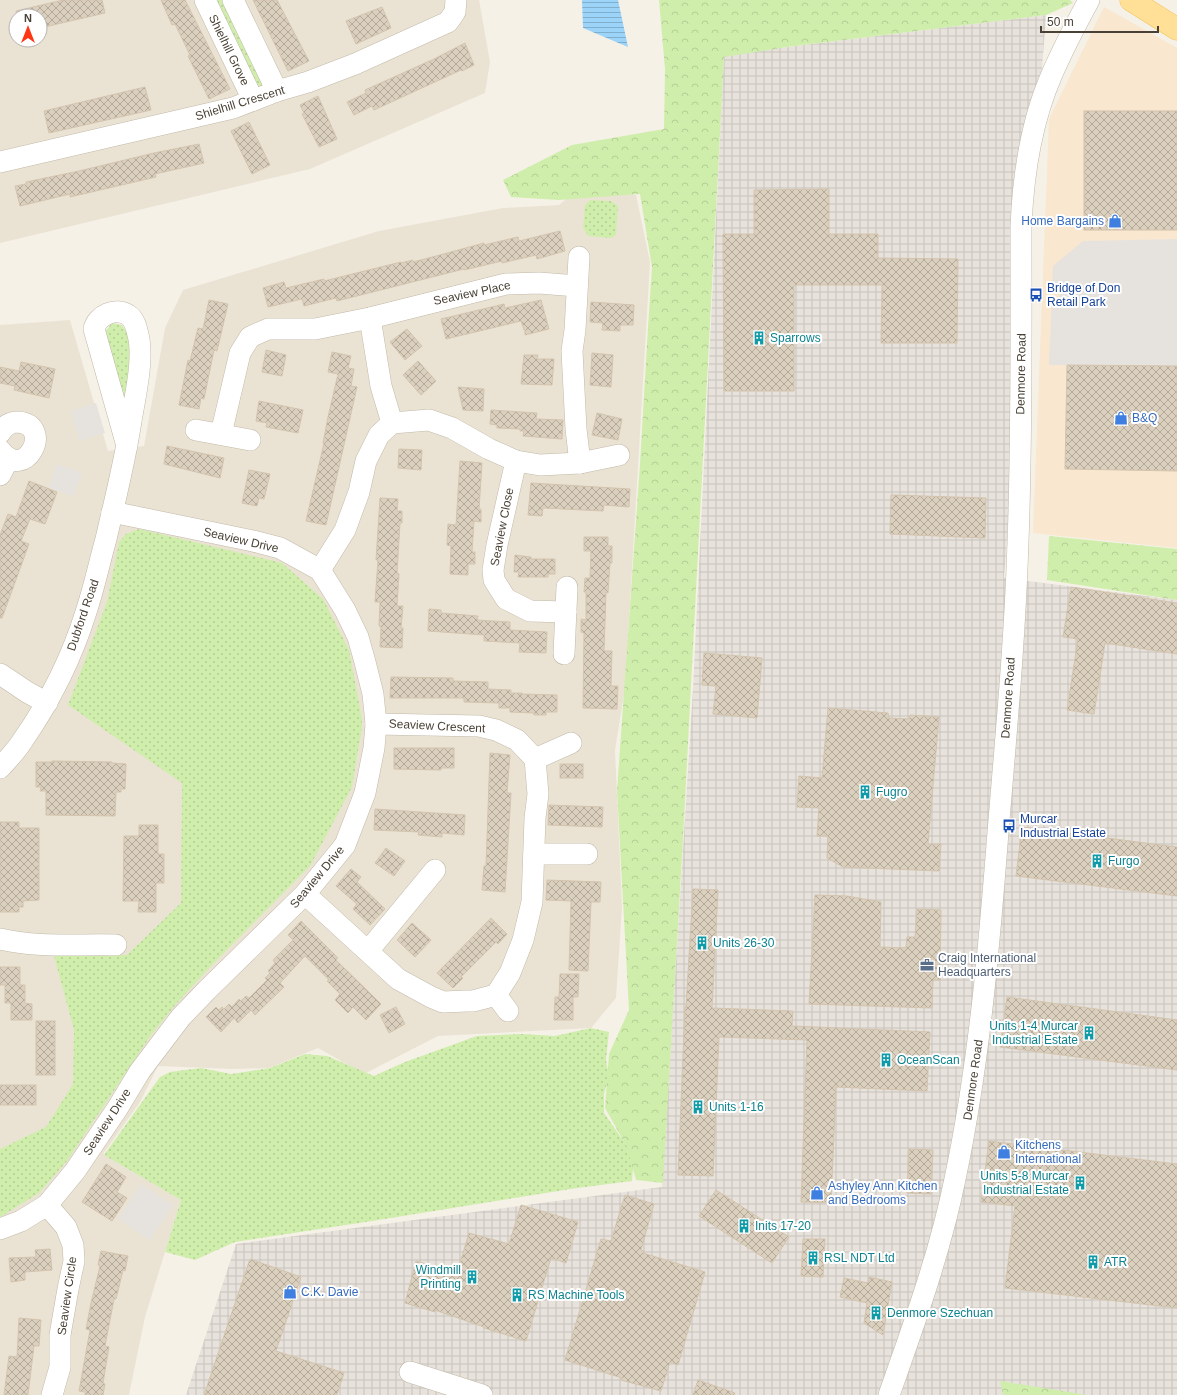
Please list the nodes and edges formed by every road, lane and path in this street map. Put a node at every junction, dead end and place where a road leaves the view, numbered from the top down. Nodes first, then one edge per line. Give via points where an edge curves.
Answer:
1 (205, 0) edge
2 (232, 0) edge
3 (456, 0) edge
4 (1089, 0) edge
5 (1131, 0) edge
6 (1177, 29) edge
7 (277, 91) junction
8 (253, 100) junction
9 (0, 162) edge
10 (579, 256) dead end
11 (577, 286) junction
12 (370, 318) junction
13 (392, 424) junction
14 (196, 430) dead end
15 (0, 432) edge
16 (221, 434) junction
17 (250, 440) dead end
18 (127, 446) junction
19 (619, 455) dead end
20 (3, 461) edge
21 (516, 461) junction
22 (580, 463) junction
23 (112, 512) junction
24 (320, 570) junction
25 (567, 587) dead end
26 (566, 612) junction
27 (564, 654) dead end
28 (0, 674) edge
29 (47, 703) junction
30 (376, 724) junction
31 (571, 743) dead end
32 (535, 759) junction
33 (0, 768) edge
34 (534, 854) junction
35 (587, 854) dead end
36 (435, 870) dead end
37 (305, 894) junction
38 (0, 939) edge
39 (116, 945) dead end
40 (368, 951) junction
41 (496, 995) junction
42 (508, 1011) dead end
43 (47, 1205) junction
44 (0, 1229) edge
45 (410, 1372) dead end
46 (52, 1395) edge
47 (482, 1395) edge
48 (889, 1395) edge

1 - 8 street, Shielhill Grove
2 - 7 street, Shielhill Grove
3 - 7 street, Shielhill Crescent via 455,12 448,22 355,64
4 - 48 street, Denmore Road via 1052,75 1044,97 1029,152 1024,185 1021,233 1018,543 1014,627 982,1014 973,1080 955,1183 924,1293
5 - 6 main road
7 - 8 street, Shielhill Crescent
8 - 9 street, Shielhill Crescent via 220,112
10 - 11 street
11 - 12 street, Seaview Place via 506,284
11 - 22 street via 572,351
12 - 13 street via 381,386
12 - 16 street, Seaview Place via 316,329 268,328 250,337 240,353
13 - 21 street via 429,420 452,428
13 - 24 street via 379,436 366,460 359,492 345,530
14 - 16 street
15 - 20 street via 8,424 18,422 28,426 34,434 36,444 28,456
16 - 17 street
18 - 18 street, Dubford Road via 94,328 104,315 116,312 128,315 132,319 137,330 140,354
18 - 23 street, Dubford Road
19 - 22 street
21 - 22 street via 540,465
21 - 26 street, Seaview Close via 497,545 494,580 506,599 530,611
23 - 24 street, Seaview Drive via 280,548
23 - 29 street, Dubford Road via 86,613
24 - 30 street, Seaview Drive via 345,610 358,637 373,694
25 - 26 street
26 - 27 street
28 - 29 street
29 - 33 street, Dubford Road via 23,741
30 - 32 street, Seaview Crescent via 479,726 496,730 517,740
30 - 37 street, Seaview Drive via 365,793 345,845
31 - 32 street
32 - 34 street via 538,794
34 - 35 street
34 - 41 street via 532,902 524,940 510,973
36 - 40 street
37 - 40 street
37 - 43 street, Seaview Drive via 182,1017 140,1070 75,1171
38 - 39 street via 39,944
40 - 41 street via 398,979 431,998 443,1002 473,1001
41 - 42 street
43 - 44 street, Seaview Drive via 21,1221
43 - 46 street, Seaview Circle via 66,1227 73,1244 74,1261 60,1335 60,1367
45 - 47 street

